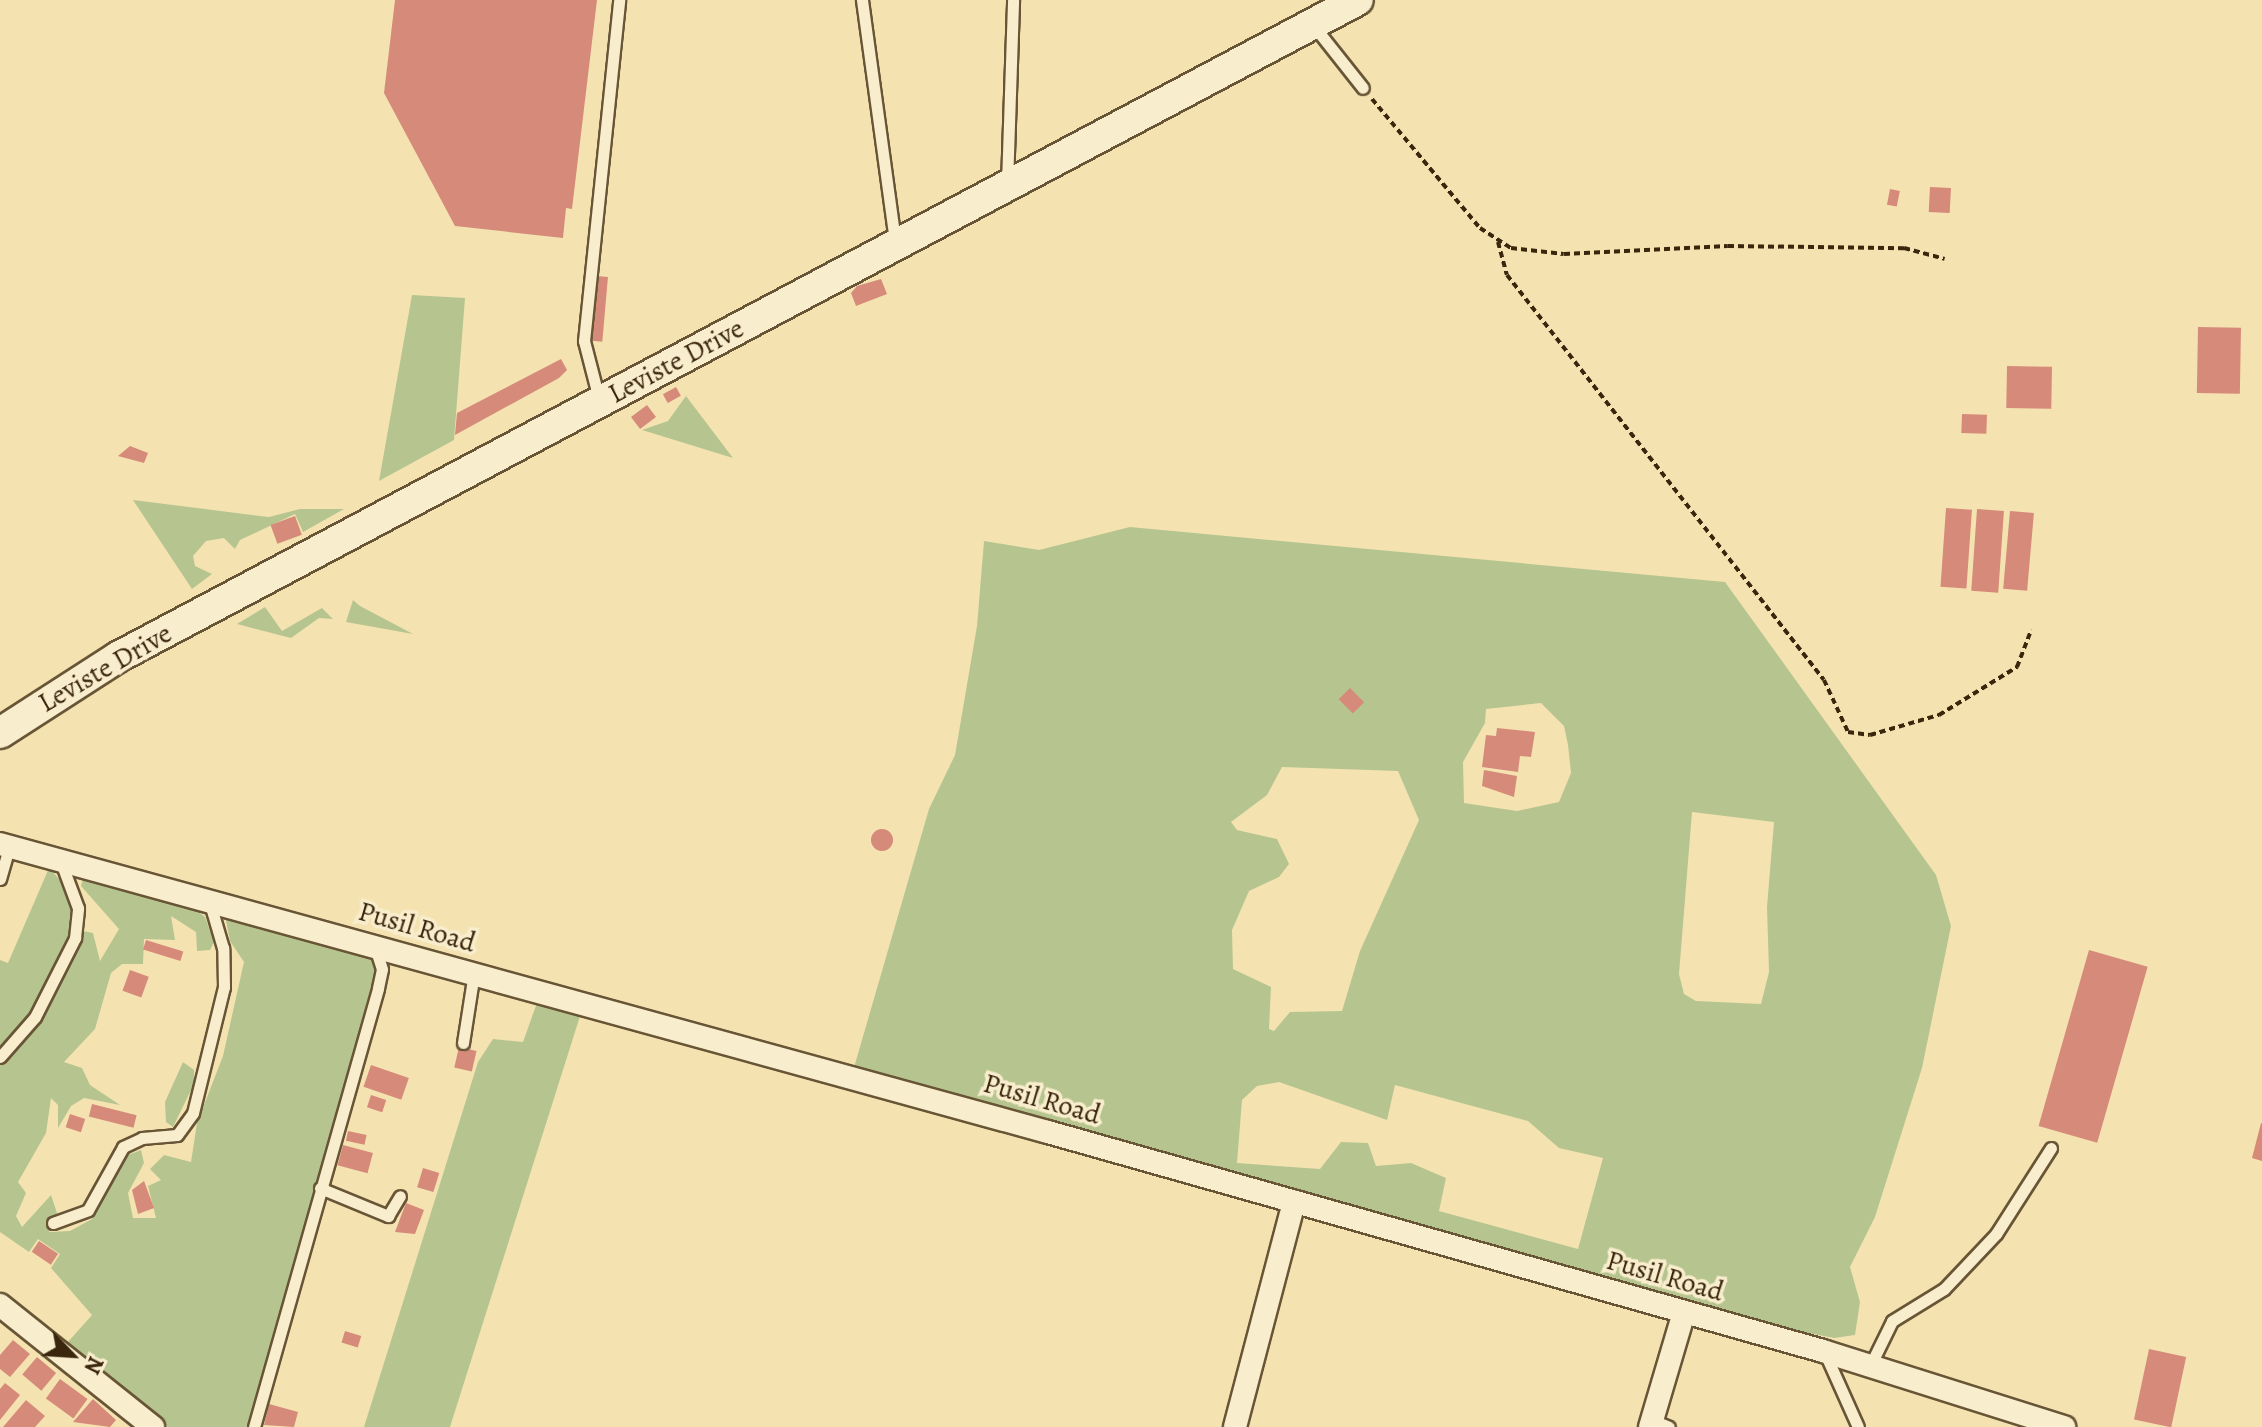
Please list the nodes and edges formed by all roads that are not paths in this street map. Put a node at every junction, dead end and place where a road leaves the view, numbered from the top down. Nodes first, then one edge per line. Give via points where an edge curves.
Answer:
1 (619, 0) edge
2 (862, 0) edge
3 (1013, 0) edge
4 (1358, 0) edge
5 (1312, 24) junction
6 (1363, 88) road end
7 (1007, 185) junction
8 (895, 244) junction
9 (600, 402) junction
10 (0, 733) edge
11 (5, 846) edge
12 (61, 862) junction
13 (0, 879) edge
14 (209, 899) junction
15 (375, 946) junction
16 (474, 973) junction
17 (463, 1043) dead end
18 (0, 1057) edge
19 (2051, 1148) dead end
20 (320, 1188) junction
21 (400, 1196) dead end
22 (1294, 1202) junction
23 (53, 1223) dead end
24 (0, 1305) edge
25 (1684, 1312) junction
26 (1823, 1351) junction
27 (1870, 1366) junction
28 (1657, 1425) edge
29 (153, 1427) edge
30 (254, 1427) edge
31 (1235, 1427) edge
32 (1858, 1427) edge
33 (2064, 1427) edge

1 - 9 lane via 584,341
2 - 8 lane
3 - 7 lane
4 - 5 main road, Leviste Drive
5 - 6 lane
5 - 7 main road, Leviste Drive
7 - 8 main road, Leviste Drive
8 - 9 main road, Leviste Drive
9 - 10 main road, Leviste Drive via 118,657
11 - 12 street, Pusil Road
11 - 13 lane
12 - 14 street, Pusil Road
12 - 18 lane via 78,908 75,938 35,1017
14 - 15 street, Pusil Road
14 - 23 lane via 225,968 195,1108 177,1135 142,1138 123,1147 88,1210
15 - 16 street, Pusil Road
15 - 20 lane via 380,980
16 - 17 lane
16 - 22 street, Pusil Road
19 - 27 lane via 1996,1234 1944,1289 1892,1321
20 - 21 lane via 388,1216
20 - 30 lane
22 - 25 street, Pusil Road
22 - 31 street
24 - 29 street
25 - 26 street, Pusil Road
25 - 28 street
26 - 27 street, Pusil Road
26 - 32 lane
27 - 33 street, Pusil Road

